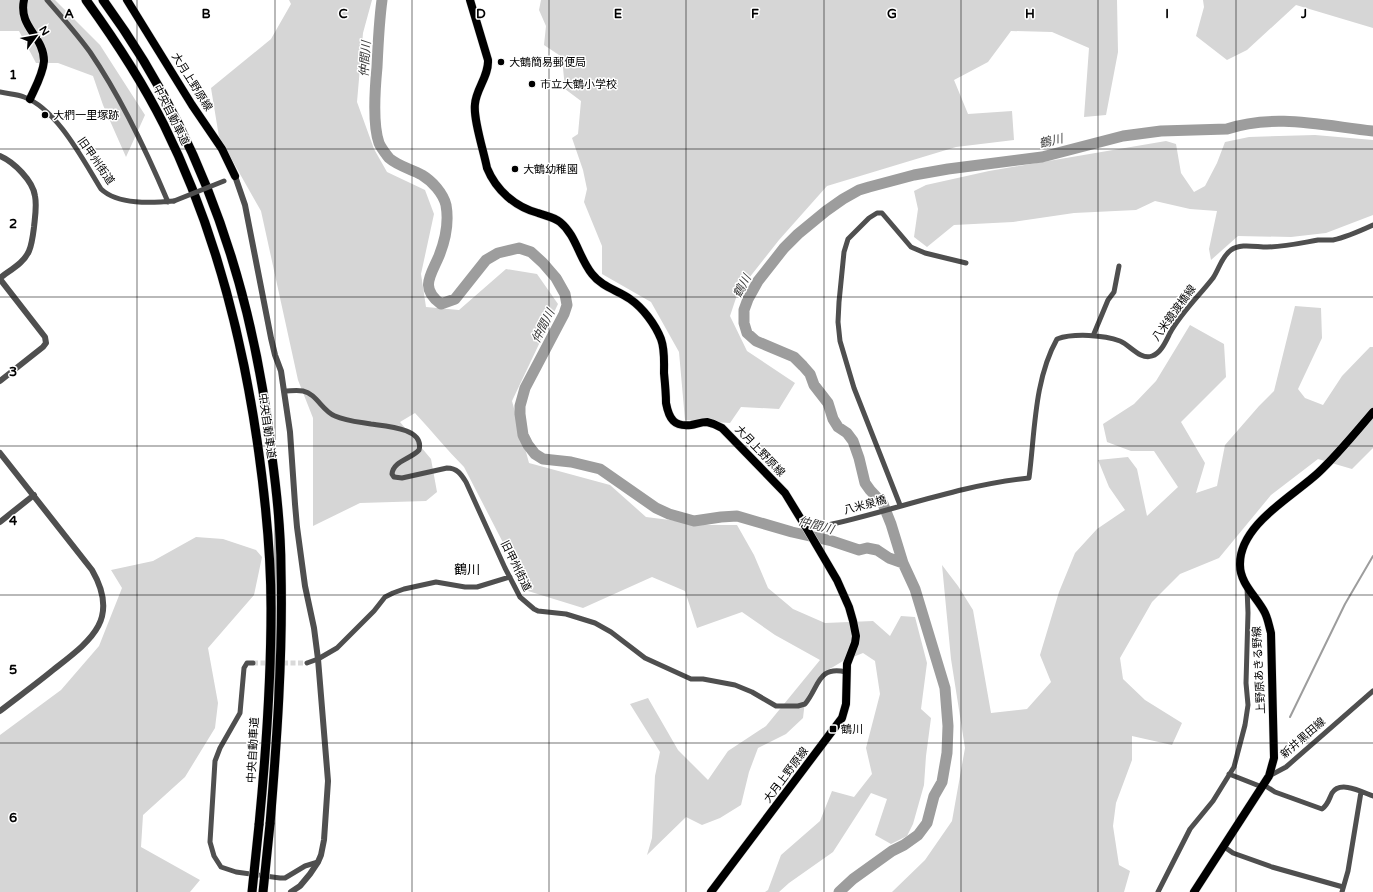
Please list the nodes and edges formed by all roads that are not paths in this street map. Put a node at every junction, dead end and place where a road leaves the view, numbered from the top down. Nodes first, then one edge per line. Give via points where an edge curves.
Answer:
1 (24, 0) edge
2 (47, 0) edge
3 (86, 0) edge
4 (103, 0) edge
5 (127, 0) edge
6 (470, 0) edge
7 (0, 92) edge
8 (30, 99) junction
9 (0, 156) edge
10 (235, 176) junction
11 (171, 202) junction
12 (1373, 225) edge
13 (966, 263) dead end
14 (1119, 266) dead end
15 (0, 278) edge
16 (1093, 336) junction
17 (0, 381) edge
18 (284, 391) junction
19 (1373, 412) edge
20 (0, 453) edge
21 (34, 495) junction
22 (900, 505) junction
23 (0, 522) edge
24 (806, 527) junction
25 (510, 577) junction
26 (1247, 586) junction
27 (318, 659) junction
28 (253, 663) dead end
29 (307, 664) tunnel mouth
30 (846, 672) junction
31 (1373, 691) edge
32 (0, 711) edge
33 (1229, 774) junction
34 (1269, 776) junction
35 (1263, 786) junction
36 (1361, 792) junction
37 (1373, 796) edge
38 (1223, 846) junction
39 (318, 862) junction
40 (1342, 890) edge
41 (252, 892) edge
42 (263, 892) edge
43 (291, 892) edge
44 (711, 892) edge
45 (1158, 892) edge
46 (1194, 892) edge

1 - 8 main road via 24,19 41,47 44,60 42,72
2 - 11 street via 90,53 140,138
3 - 41 highway, 中央自動車道, bridge via 134,70 180,158 216,256 243,357 264,499 270,585 264,775
4 - 42 highway, 中央自動車道, bridge via 145,62 192,151 240,282 256,349 269,423 282,567 282,645 274,784
5 - 10 main road, 大月上野原線 via 222,149
6 - 24 main road, 大月上野原線 via 488,60 475,109 491,177 506,196 520,206 553,217 560,222 569,232 590,273 604,286 632,301 657,330 663,350 666,403 670,418 679,424 708,422 722,428 785,493
7 - 8 street, 旧甲州街道
8 - 11 street, 旧甲州街道 via 55,120 107,194 141,202
9 - 15 street via 16,166 32,187 36,206 29,251 24,260
10 - 11 street, 旧甲州街道, bridge
10 - 18 street via 245,205
12 - 16 street, 八米鏡渡橋線 via 1333,240 1233,248 1178,320 1163,346 1152,356 1140,355 1120,341
13 - 22 street via 911,247 882,213 869,218 848,239 844,252 838,302 840,341 854,388
14 - 16 street via 1114,292
15 - 17 street via 45,337 46,342
16 - 22 street, 八米鏡渡橋線 via 1057,339 1052,348 1041,384 1029,478 1002,480
18 - 25 street, 旧甲州街道 via 308,393 328,413 336,417 391,426 414,435 419,442 419,450 394,468 394,477 402,478 447,468 458,472 466,482
18 - 27 street via 290,432 297,527
19 - 26 main road, 上野原あきる野線 via 1318,473 1257,524 1249,535 1240,564
20 - 21 street
21 - 23 street
21 - 32 street via 95,576 103,595 102,615 98,627 87,643
22 - 24 street, 八米泉橋 via 836,523
24 - 30 main road, 大月上野原線 via 849,606 855,630 855,643 848,658
25 - 27 street via 478,587 436,582 393,593 385,598 338,648
25 - 30 street, 旧甲州街道 via 520,597 534,609 566,614 596,623 645,658 692,679 718,681 743,688 776,706 805,704 820,679 827,673 837,670
26 - 33 street via 1248,704 1234,767
26 - 34 main road, 上野原あきる野線 via 1264,612 1271,633 1275,748
27 - 29 street
27 - 39 street via 328,781 324,840
28 - 39 street via 247,663 244,668 240,714 215,761 210,842 214,856 221,867 236,872 280,878
30 - 44 main road, 大月上野原線 via 846,704 842,718
31 - 34 street, 新井黒田線 via 1286,767
33 - 35 street
33 - 45 street via 1213,801 1190,829
34 - 35 main road, 上野原あきる野線
35 - 36 street via 1322,809 1333,791 1338,788 1350,788
35 - 38 main road, 上野原あきる野線
36 - 37 street
36 - 40 street via 1348,871
38 - 40 street via 1233,853
38 - 46 main road, 上野原あきる野線
39 - 43 street via 303,882

